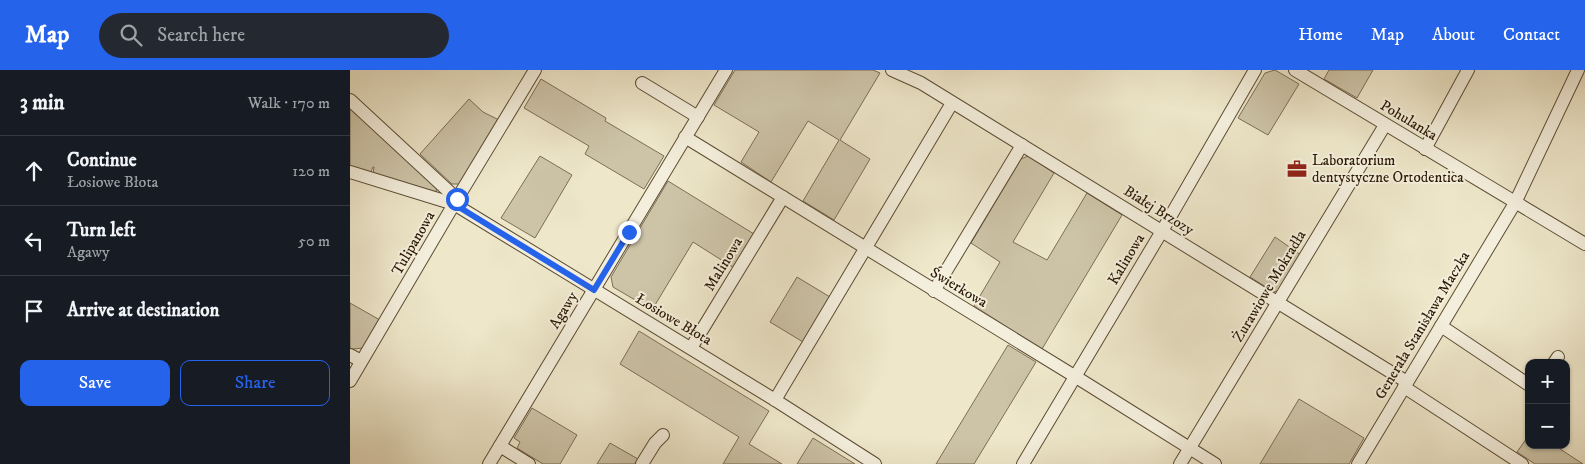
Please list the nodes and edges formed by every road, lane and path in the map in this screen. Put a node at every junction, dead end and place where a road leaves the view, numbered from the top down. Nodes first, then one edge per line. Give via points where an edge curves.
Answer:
1 (535, 70) edge
2 (726, 70) edge
3 (892, 70) edge
4 (1255, 70) edge
5 (1295, 70) edge
6 (1468, 70) edge
7 (1578, 70) edge
8 (642, 83) dead end
9 (350, 100) edge
10 (952, 103) junction
11 (698, 117) junction
12 (1385, 125) junction
13 (685, 137) junction
14 (1022, 145) junction
15 (1425, 149) junction
16 (350, 172) edge
17 (782, 196) junction
18 (455, 202) junction
19 (1515, 203) junction
20 (1162, 231) junction
21 (1585, 244) edge
22 (864, 248) junction
23 (594, 290) junction
24 (934, 291) junction
25 (1277, 303) junction
26 (1440, 326) junction
27 (691, 348) junction
28 (355, 358) edge
29 (1076, 377) junction
30 (350, 381) edge
31 (1525, 382) edge
32 (1405, 384) junction
33 (774, 400) junction
34 (663, 435) dead end
35 (500, 446) junction
36 (1189, 448) junction
37 (489, 464) edge
38 (529, 464) edge
39 (642, 464) edge
40 (875, 464) edge
41 (1023, 464) edge
42 (1180, 464) edge
43 (1215, 464) edge
44 (1358, 464) edge
45 (1522, 464) edge

1 - 18 street, Tulipanowa
2 - 11 street, Agawy
3 - 10 street, Białej Brzozy via 922,83
4 - 20 street, Kalinowa
5 - 12 street, Pohulanka
6 - 15 street
7 - 19 street, Generała Stanisława Maczka
8 - 11 street
9 - 18 street
10 - 14 street, Białej Brzozy
10 - 22 street
11 - 13 street, Agawy
12 - 15 street, Pohulanka
12 - 25 street, Żurawiowe Mokradła
13 - 17 street, Świerkowa
13 - 23 street, Agawy
14 - 20 street, Białej Brzozy
14 - 24 street
15 - 19 street, Pohulanka
16 - 18 street
17 - 22 street, Świerkowa
17 - 27 street, Malinowa
18 - 23 street, Łosiowe Błota
18 - 28 street, Tulipanowa
19 - 21 street, Pohulanka
19 - 26 street, Generała Stanisława Maczka
20 - 25 street, Białej Brzozy
20 - 29 street, Kalinowa
22 - 24 street, Świerkowa
22 - 33 street
23 - 27 street, Łosiowe Błota
23 - 35 street, Agawy
24 - 29 street, Świerkowa
25 - 32 street, Białej Brzozy
25 - 36 street, Żurawiowe Mokradła
26 - 31 street
26 - 32 street, Generała Stanisława Maczka
27 - 33 street, Łosiowe Błota
28 - 30 street, Tulipanowa
29 - 36 street, Świerkowa
29 - 41 street, Kalinowa
32 - 44 street, Generała Stanisława Maczka
32 - 45 street, Białej Brzozy
33 - 40 street, Łosiowe Błota
34 - 39 street
35 - 37 street, Agawy
35 - 38 street
36 - 42 street, Żurawiowe Mokradła
36 - 43 street, Świerkowa

